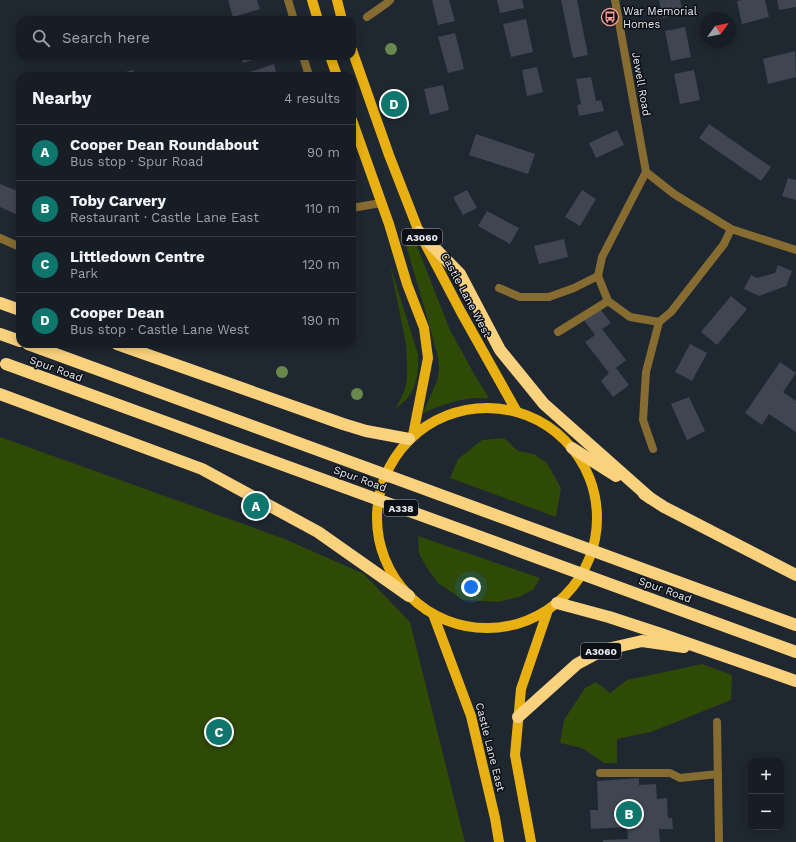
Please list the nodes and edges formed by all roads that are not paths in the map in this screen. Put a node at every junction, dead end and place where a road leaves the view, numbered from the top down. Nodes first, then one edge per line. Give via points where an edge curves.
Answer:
1 (288, 0) edge
2 (312, 0) edge
3 (337, 0) edge
4 (390, 0) edge
5 (615, 0) edge
6 (293, 16) edge
7 (317, 16) edge
8 (341, 16) edge
9 (367, 17) dead end
10 (304, 60) edge
11 (331, 60) edge
12 (356, 60) edge
13 (308, 72) edge
14 (336, 72) edge
15 (356, 131) edge
16 (646, 172) junction
17 (381, 203) junction
18 (356, 207) edge
19 (732, 229) junction
20 (420, 232) junction
21 (0, 238) edge
22 (16, 245) edge
23 (796, 250) edge
24 (598, 276) junction
25 (499, 288) dead end
26 (608, 301) junction
27 (0, 303) edge
28 (16, 309) edge
29 (659, 322) junction
30 (558, 332) dead end
31 (0, 334) edge
32 (16, 340) edge
33 (39, 348) edge
34 (128, 348) edge
35 (3, 363) edge
36 (0, 394) edge
37 (517, 412) junction
38 (411, 437) junction
39 (572, 448) junction
40 (653, 449) dead end
41 (650, 498) junction
42 (796, 575) edge
43 (408, 596) junction
44 (553, 606) junction
45 (434, 614) junction
46 (796, 625) edge
47 (707, 650) junction
48 (796, 652) edge
49 (796, 682) edge
50 (518, 717) junction
51 (717, 722) dead end
52 (600, 773) dead end
53 (718, 774) junction
54 (499, 842) edge
55 (531, 842) edge
56 (719, 842) edge

1 - 6 street
2 - 7 main road
3 - 8 main road
4 - 9 street
5 - 16 street, Jewell Road
10 - 13 street
11 - 14 main road
12 - 20 main road, Castle Lane West / A3060
15 - 17 main road, A3060
16 - 19 street via 674,194
16 - 24 street via 602,257
17 - 18 street
17 - 38 main road, A3060 via 424,328 428,358
19 - 23 street
19 - 29 street via 724,244 671,312
20 - 37 main road, Castle Lane West / A3060
20 - 41 highway via 460,274 500,350 544,404
21 - 22 street
24 - 25 street via 549,297 520,297
24 - 26 street
26 - 29 street via 630,317
26 - 30 street
27 - 28 highway
29 - 40 street via 646,372 643,420
31 - 32 highway
33 - 46 highway, Spur Road / A338, bridge
34 - 38 highway via 343,424 366,431
35 - 48 highway, Spur Road / A338, bridge
36 - 43 highway via 202,469 318,532
37 - 38 main road via 473,408 451,413 431,422
37 - 39 main road via 547,425
38 - 43 main road via 393,458 385,473 378,500 378,534 388,568
39 - 41 highway
39 - 44 main road via 587,472 596,500 597,529 590,557 577,582
41 - 42 highway
43 - 45 main road
44 - 45 main road via 521,623 492,628 462,625
44 - 47 highway via 609,617
44 - 50 main road, Castle Lane East via 521,689
45 - 54 main road, Castle Lane East via 471,716
47 - 49 highway
47 - 50 highway, A3060 via 642,642 603,650 577,664
50 - 55 main road, Castle Lane East via 516,755
51 - 53 street
52 - 53 street via 670,772 680,778
53 - 56 street

